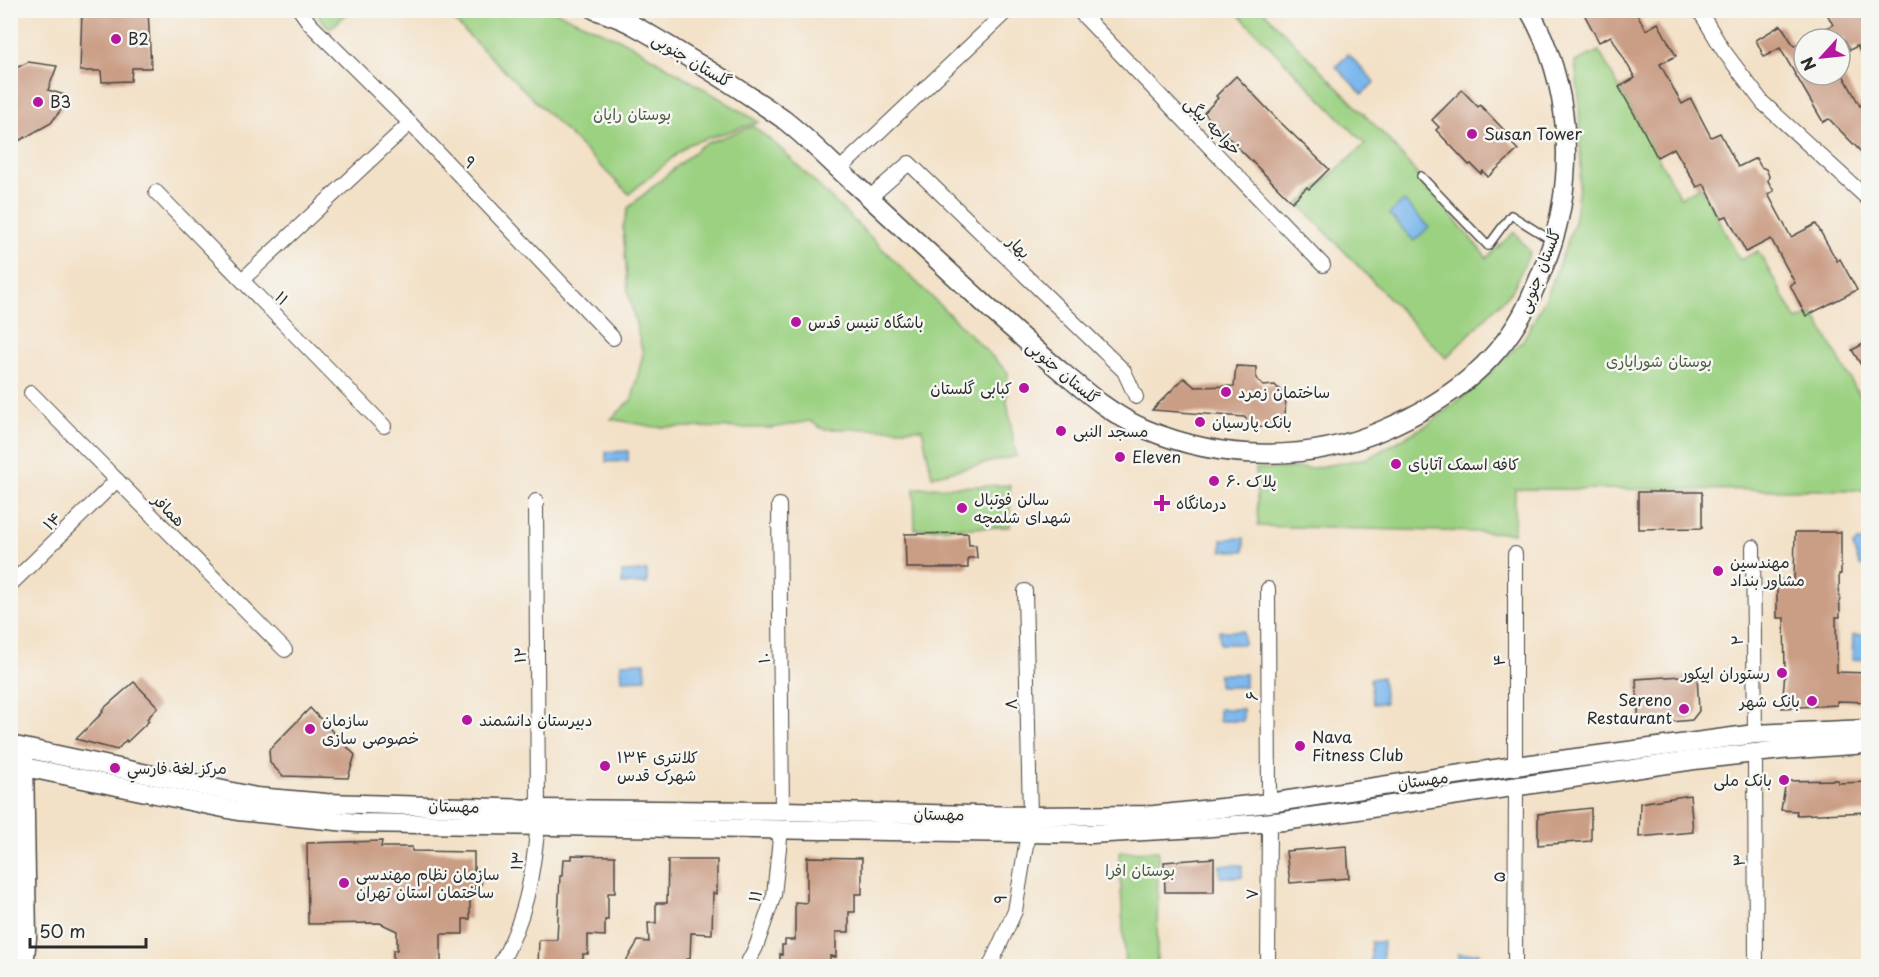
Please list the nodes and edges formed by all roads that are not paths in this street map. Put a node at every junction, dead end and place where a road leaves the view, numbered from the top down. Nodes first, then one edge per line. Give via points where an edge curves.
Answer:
1 (300, 10) edge
2 (595, 10) edge
3 (1008, 10) edge
4 (1078, 10) edge
5 (1529, 10) edge
6 (1699, 10) edge
7 (630, 16) edge
8 (410, 123) junction
9 (839, 170) junction
10 (1421, 176) dead end
11 (156, 192) dead end
12 (1867, 194) edge
13 (869, 198) junction
14 (1553, 241) junction
15 (1323, 265) dead end
16 (242, 280) junction
17 (613, 338) dead end
18 (31, 393) dead end
19 (1136, 397) dead end
20 (384, 426) dead end
21 (117, 480) junction
22 (536, 501) dead end
23 (779, 505) dead end
24 (1753, 547) dead end
25 (1515, 554) dead end
26 (10, 585) edge
27 (1268, 589) dead end
28 (1025, 591) dead end
29 (285, 650) dead end
30 (1869, 729) edge
31 (1755, 734) junction
32 (1869, 744) edge
33 (17, 747) edge
34 (1755, 753) junction
35 (17, 766) edge
36 (1515, 766) junction
37 (1516, 788) junction
38 (1269, 803) junction
39 (372, 804) junction
40 (538, 817) junction
41 (782, 820) junction
42 (1269, 822) junction
43 (372, 823) junction
44 (1029, 825) junction
45 (10, 828) edge
46 (18, 966) edge
47 (24, 966) edge
48 (499, 966) edge
49 (746, 966) edge
50 (990, 966) edge
51 (1268, 966) edge
52 (1515, 966) edge
53 (1756, 966) edge

1 - 8 street, ۹
2 - 7 street, گلستان جنوبی
3 - 9 street
4 - 15 street, خواجه بیگی
5 - 14 street, گلستان جنوبی via 1553,68 1563,108 1565,180
6 - 12 street via 1763,103
7 - 9 street, گلستان جنوبی via 786,122
8 - 16 street
8 - 17 street, ۹
9 - 13 street, گلستان جنوبی
10 - 14 lane via 1488,246 1511,215
11 - 16 street, ۱۱
13 - 14 street, گلستان جنوبی via 1102,405 1146,430 1226,452 1287,453 1341,445 1400,423 1448,396 1497,350 1521,317
13 - 19 street, بهار via 909,163 1124,371
16 - 20 street, ۱۱
18 - 21 street, همافر
21 - 26 street, ۱۴
21 - 29 street, همافر
22 - 40 street, ۱۲
23 - 41 street, ۱۰
24 - 31 street, ۲
25 - 36 street, ۴
27 - 38 street, ۶
28 - 44 street, ۸
30 - 31 street, مهستان
31 - 34 street
31 - 36 street, مهستان
32 - 34 street
33 - 35 street
33 - 39 street, مهستان via 256,797
34 - 37 street
34 - 53 street, ۳
35 - 43 street via 238,811
35 - 47 street via 27,938
36 - 37 street
36 - 38 street, مهستان
37 - 42 street
37 - 52 street, ۵
38 - 42 street
38 - 44 street, مهستان
39 - 40 street, مهستان
39 - 43 street
40 - 41 street, مهستان
40 - 43 street
40 - 48 street, ۱۳ via 532,877 522,917
41 - 44 street, مهستان
41 - 49 street, ۱۱ via 774,895
42 - 44 street via 1101,833
42 - 51 street, ۷
44 - 50 street, ۹ via 1015,911
45 - 46 street via 12,934

